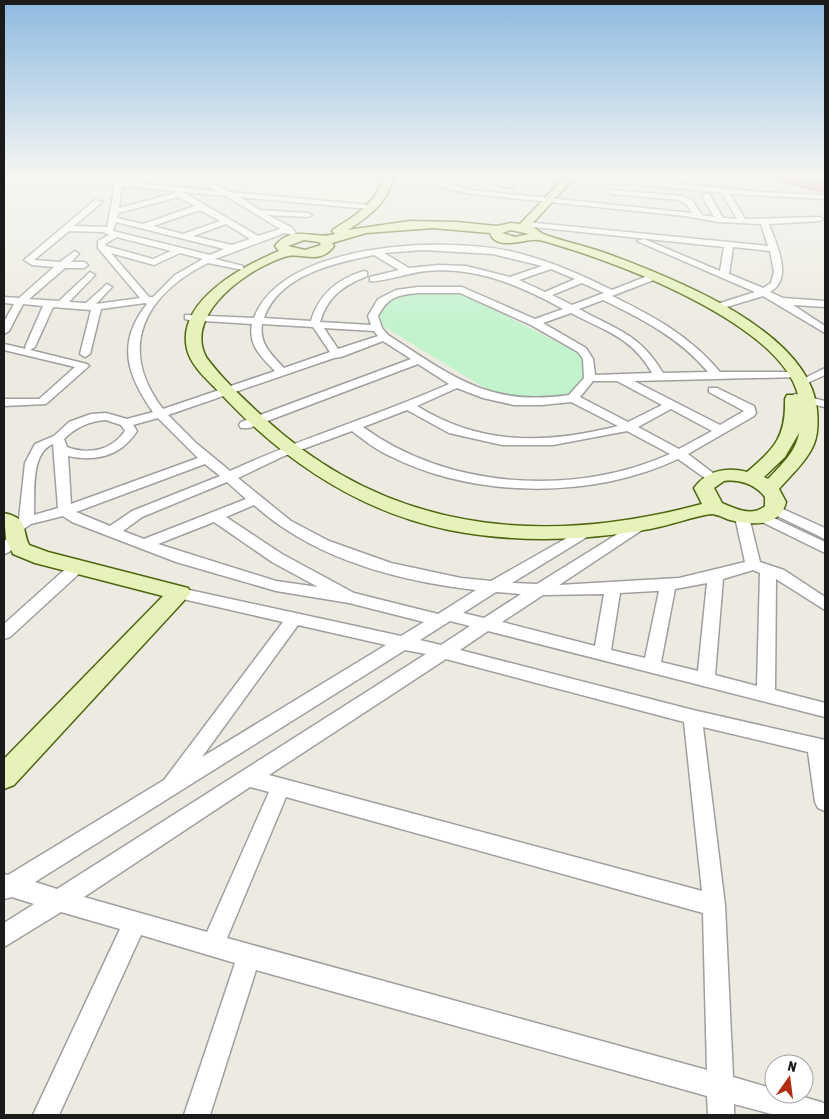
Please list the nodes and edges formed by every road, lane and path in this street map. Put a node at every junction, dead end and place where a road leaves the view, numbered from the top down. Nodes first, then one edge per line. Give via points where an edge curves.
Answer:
1 (66, 229) edge
2 (81, 229) edge
3 (158, 229) edge
4 (204, 229) edge
5 (232, 229) edge
6 (277, 229) edge
7 (296, 229) edge
8 (342, 229) edge
9 (432, 229) edge
10 (449, 229) edge
11 (767, 229) edge
12 (161, 230) joint
13 (526, 230) junction
14 (496, 231) junction
15 (112, 232) junction
16 (233, 232) junction
17 (626, 235) junction
18 (184, 236) junction
19 (257, 239) junction
20 (288, 239) junction
21 (508, 239) junction
22 (691, 241) junction
23 (207, 242) junction
24 (323, 242) junction
25 (729, 244) junction
26 (102, 248) junction
27 (232, 248) junction
28 (774, 249) junction
29 (179, 250) junction
30 (374, 251) junction
31 (75, 254) dead end
32 (209, 259) junction
33 (337, 259) junction
34 (686, 260) junction
35 (154, 262) junction
36 (65, 264) junction
37 (84, 265) dead end
38 (551, 266) junction
39 (240, 268) junction
40 (406, 270) junction
41 (478, 271) junction
42 (132, 272) junction
43 (90, 275) dead end
44 (724, 275) junction
45 (369, 277) junction
46 (584, 279) junction
47 (650, 279) junction
48 (511, 280) junction
49 (107, 287) dead end
50 (400, 292) junction
51 (763, 292) junction
52 (607, 294) junction
53 (542, 296) junction
54 (4, 300) edge
55 (151, 300) junction
56 (781, 301) junction
57 (19, 302) junction
58 (49, 304) junction
59 (825, 304) edge
60 (61, 305) junction
61 (93, 307) junction
62 (717, 307) junction
63 (572, 309) junction
64 (193, 317) junction
65 (808, 318) junction
66 (825, 319) edge
67 (258, 320) junction
68 (315, 323) junction
69 (535, 323) junction
70 (825, 330) edge
71 (4, 331) edge
72 (380, 333) junction
73 (4, 347) edge
74 (30, 347) dead end
75 (85, 354) dead end
76 (336, 355) junction
77 (419, 360) junction
78 (282, 372) junction
79 (825, 372) edge
80 (718, 376) junction
81 (660, 377) junction
82 (795, 377) junction
83 (590, 378) junction
84 (618, 378) junction
85 (457, 384) junction
86 (713, 390) dead end
87 (221, 392) junction
88 (573, 398) junction
89 (800, 398) junction
90 (4, 403) edge
91 (825, 404) edge
92 (670, 405) junction
93 (408, 406) junction
94 (162, 413) junction
95 (127, 423) junction
96 (250, 423) junction
97 (354, 426) junction
98 (628, 427) junction
99 (720, 430) junction
100 (60, 444) junction
101 (283, 452) junction
102 (678, 453) junction
103 (205, 460) junction
104 (229, 478) junction
105 (750, 478) junction
106 (712, 479) junction
107 (769, 489) junction
108 (255, 500) junction
109 (66, 511) junction
110 (745, 513) junction
111 (215, 516) junction
112 (594, 529) junction
113 (633, 530) junction
114 (13, 531) edge
115 (112, 532) junction
116 (825, 534) edge
117 (575, 540) junction
118 (145, 544) junction
119 (825, 548) edge
120 (77, 567) junction
121 (761, 568) junction
122 (716, 575) junction
123 (668, 584) junction
124 (493, 587) junction
125 (537, 590) junction
126 (613, 590) junction
127 (180, 593) junction
128 (349, 597) junction
129 (825, 604) edge
130 (444, 617) junction
131 (294, 619) junction
132 (486, 624) junction
133 (4, 633) edge
134 (402, 644) junction
135 (444, 652) junction
136 (602, 653) junction
137 (652, 666) junction
138 (706, 680) junction
139 (766, 695) junction
140 (825, 710) edge
141 (693, 716) junction
142 (821, 747) edge
143 (4, 777) edge
144 (247, 778) junction
145 (280, 787) junction
146 (169, 788) junction
147 (825, 802) edge
148 (6, 886) edge
149 (59, 898) junction
150 (714, 905) junction
151 (134, 922) junction
152 (4, 936) edge
153 (214, 945) junction
154 (249, 956) junction
155 (721, 1087) junction
156 (46, 1115) edge
157 (197, 1115) edge
158 (721, 1115) edge
159 (821, 1115) edge

1 - 36 street via 28,260 31,263
2 - 15 street
3 - 12 street
4 - 18 street
5 - 16 street
6 - 20 street
7 - 20 street
8 - 24 street
9 - 24 street via 358,234
10 - 14 street
11 - 28 street
12 - 18 street
13 - 14 street
13 - 17 street
13 - 21 street
13 - 47 street via 592,252
14 - 21 street
15 - 26 street via 100,244
15 - 29 street
16 - 19 street
16 - 23 street
17 - 22 street
17 - 34 street
18 - 23 street
19 - 20 street
19 - 27 street
20 - 24 street
20 - 24 street via 301,254
20 - 39 street
20 - 64 street via 227,284
21 - 41 street
22 - 25 street
22 - 34 street via 691,258
23 - 27 street
24 - 33 street
25 - 28 street
25 - 44 street
26 - 35 street
26 - 42 street
27 - 32 street
28 - 51 street via 779,277 776,284
29 - 32 street
29 - 35 street
30 - 33 street
30 - 40 street
30 - 41 street via 437,247
31 - 36 street
32 - 39 street
32 - 55 street via 173,281
33 - 45 street
33 - 67 street via 281,287 265,302
34 - 44 street
35 - 42 street
36 - 37 street
36 - 57 street
38 - 41 street
38 - 46 street
38 - 48 street
39 - 64 street via 220,282
40 - 41 street
40 - 45 street
41 - 48 street
41 - 50 street via 418,290
41 - 69 street
42 - 55 street
43 - 60 street
44 - 51 street
45 - 50 street
45 - 68 street via 343,283 326,294
46 - 52 street
46 - 53 street
47 - 52 street
47 - 62 street
47 - 82 street via 748,333
48 - 53 street
49 - 61 street
50 - 72 street via 381,301 373,316
51 - 56 street
51 - 62 street
52 - 63 street
52 - 80 street via 680,337 699,352
53 - 63 street
54 - 57 street
55 - 61 street
55 - 94 street via 134,341 134,361 140,382
56 - 59 street
56 - 65 street
57 - 58 street
57 - 71 street
58 - 60 street
58 - 74 street
60 - 61 street
61 - 75 street
62 - 82 street via 776,347
63 - 69 street
63 - 81 street via 634,342
64 - 67 street
64 - 87 street via 185,332 185,348 191,364
65 - 66 street
65 - 70 street
67 - 68 street
67 - 78 street via 256,334 259,346
68 - 72 street
68 - 76 street
69 - 83 street via 582,350 588,359
72 - 76 street
72 - 77 street
73 - 90 street via 82,366 42,402
76 - 78 street
77 - 85 street
77 - 96 street
78 - 87 street
79 - 82 street
80 - 81 street
80 - 82 street
81 - 84 street
82 - 89 street
83 - 84 street
83 - 88 street
84 - 92 street
85 - 88 street via 487,397 523,403
85 - 93 street
86 - 99 street via 750,409 750,414
87 - 94 street
87 - 96 street
88 - 98 street
89 - 91 street
89 - 105 street via 792,433 777,456
89 - 107 street via 809,421 807,439 793,462
92 - 98 street
92 - 99 street
93 - 97 street
93 - 98 street via 424,418 457,433 496,441 541,444
94 - 95 street
94 - 103 street
95 - 100 street via 111,417 89,419 69,427
95 - 100 street via 131,432 126,442 112,450 74,455
96 - 101 street
97 - 101 street
97 - 102 street via 401,456 465,476 502,482 588,482 625,475
98 - 102 street
99 - 102 street
100 - 109 street
100 - 114 street via 44,443 36,450
101 - 104 street
101 - 112 street via 375,500 448,523 536,532
101 - 117 street via 300,472 338,494 403,520 488,537
102 - 106 street
103 - 104 street
103 - 109 street
104 - 108 street
104 - 115 street via 137,514
105 - 106 street via 723,476
105 - 107 street
106 - 110 street via 704,488 708,501
107 - 110 street via 776,503
108 - 111 street
108 - 124 street via 295,530 353,556 426,577
109 - 114 street
109 - 115 street via 77,519
110 - 113 street via 675,530
110 - 116 street
110 - 119 street
110 - 121 street
111 - 118 street
111 - 128 street via 278,558
112 - 113 street
112 - 117 street
113 - 117 street
113 - 125 street
114 - 120 street via 20,549
115 - 118 street
117 - 124 street
118 - 128 street via 276,586
120 - 127 street
120 - 133 street
121 - 122 street
121 - 129 street via 779,574
121 - 139 street
122 - 123 street
122 - 138 street
123 - 126 street
123 - 137 street
124 - 125 street
124 - 130 street
125 - 126 street
125 - 132 street
126 - 136 street
127 - 131 street
127 - 143 street
128 - 130 street
130 - 132 street
130 - 134 street
131 - 134 street
131 - 146 street
132 - 135 street
132 - 136 street
134 - 135 street
134 - 146 street
135 - 141 street
135 - 144 street
136 - 137 street
137 - 138 street
138 - 139 street
139 - 140 street
141 - 142 street
141 - 150 street
142 - 147 street
144 - 145 street
144 - 149 street
145 - 150 street
145 - 153 street
146 - 148 street
148 - 149 street
149 - 151 street
149 - 152 street
150 - 155 street
151 - 153 street
151 - 156 street
153 - 154 street
154 - 155 street
154 - 157 street
155 - 158 street
155 - 159 street

